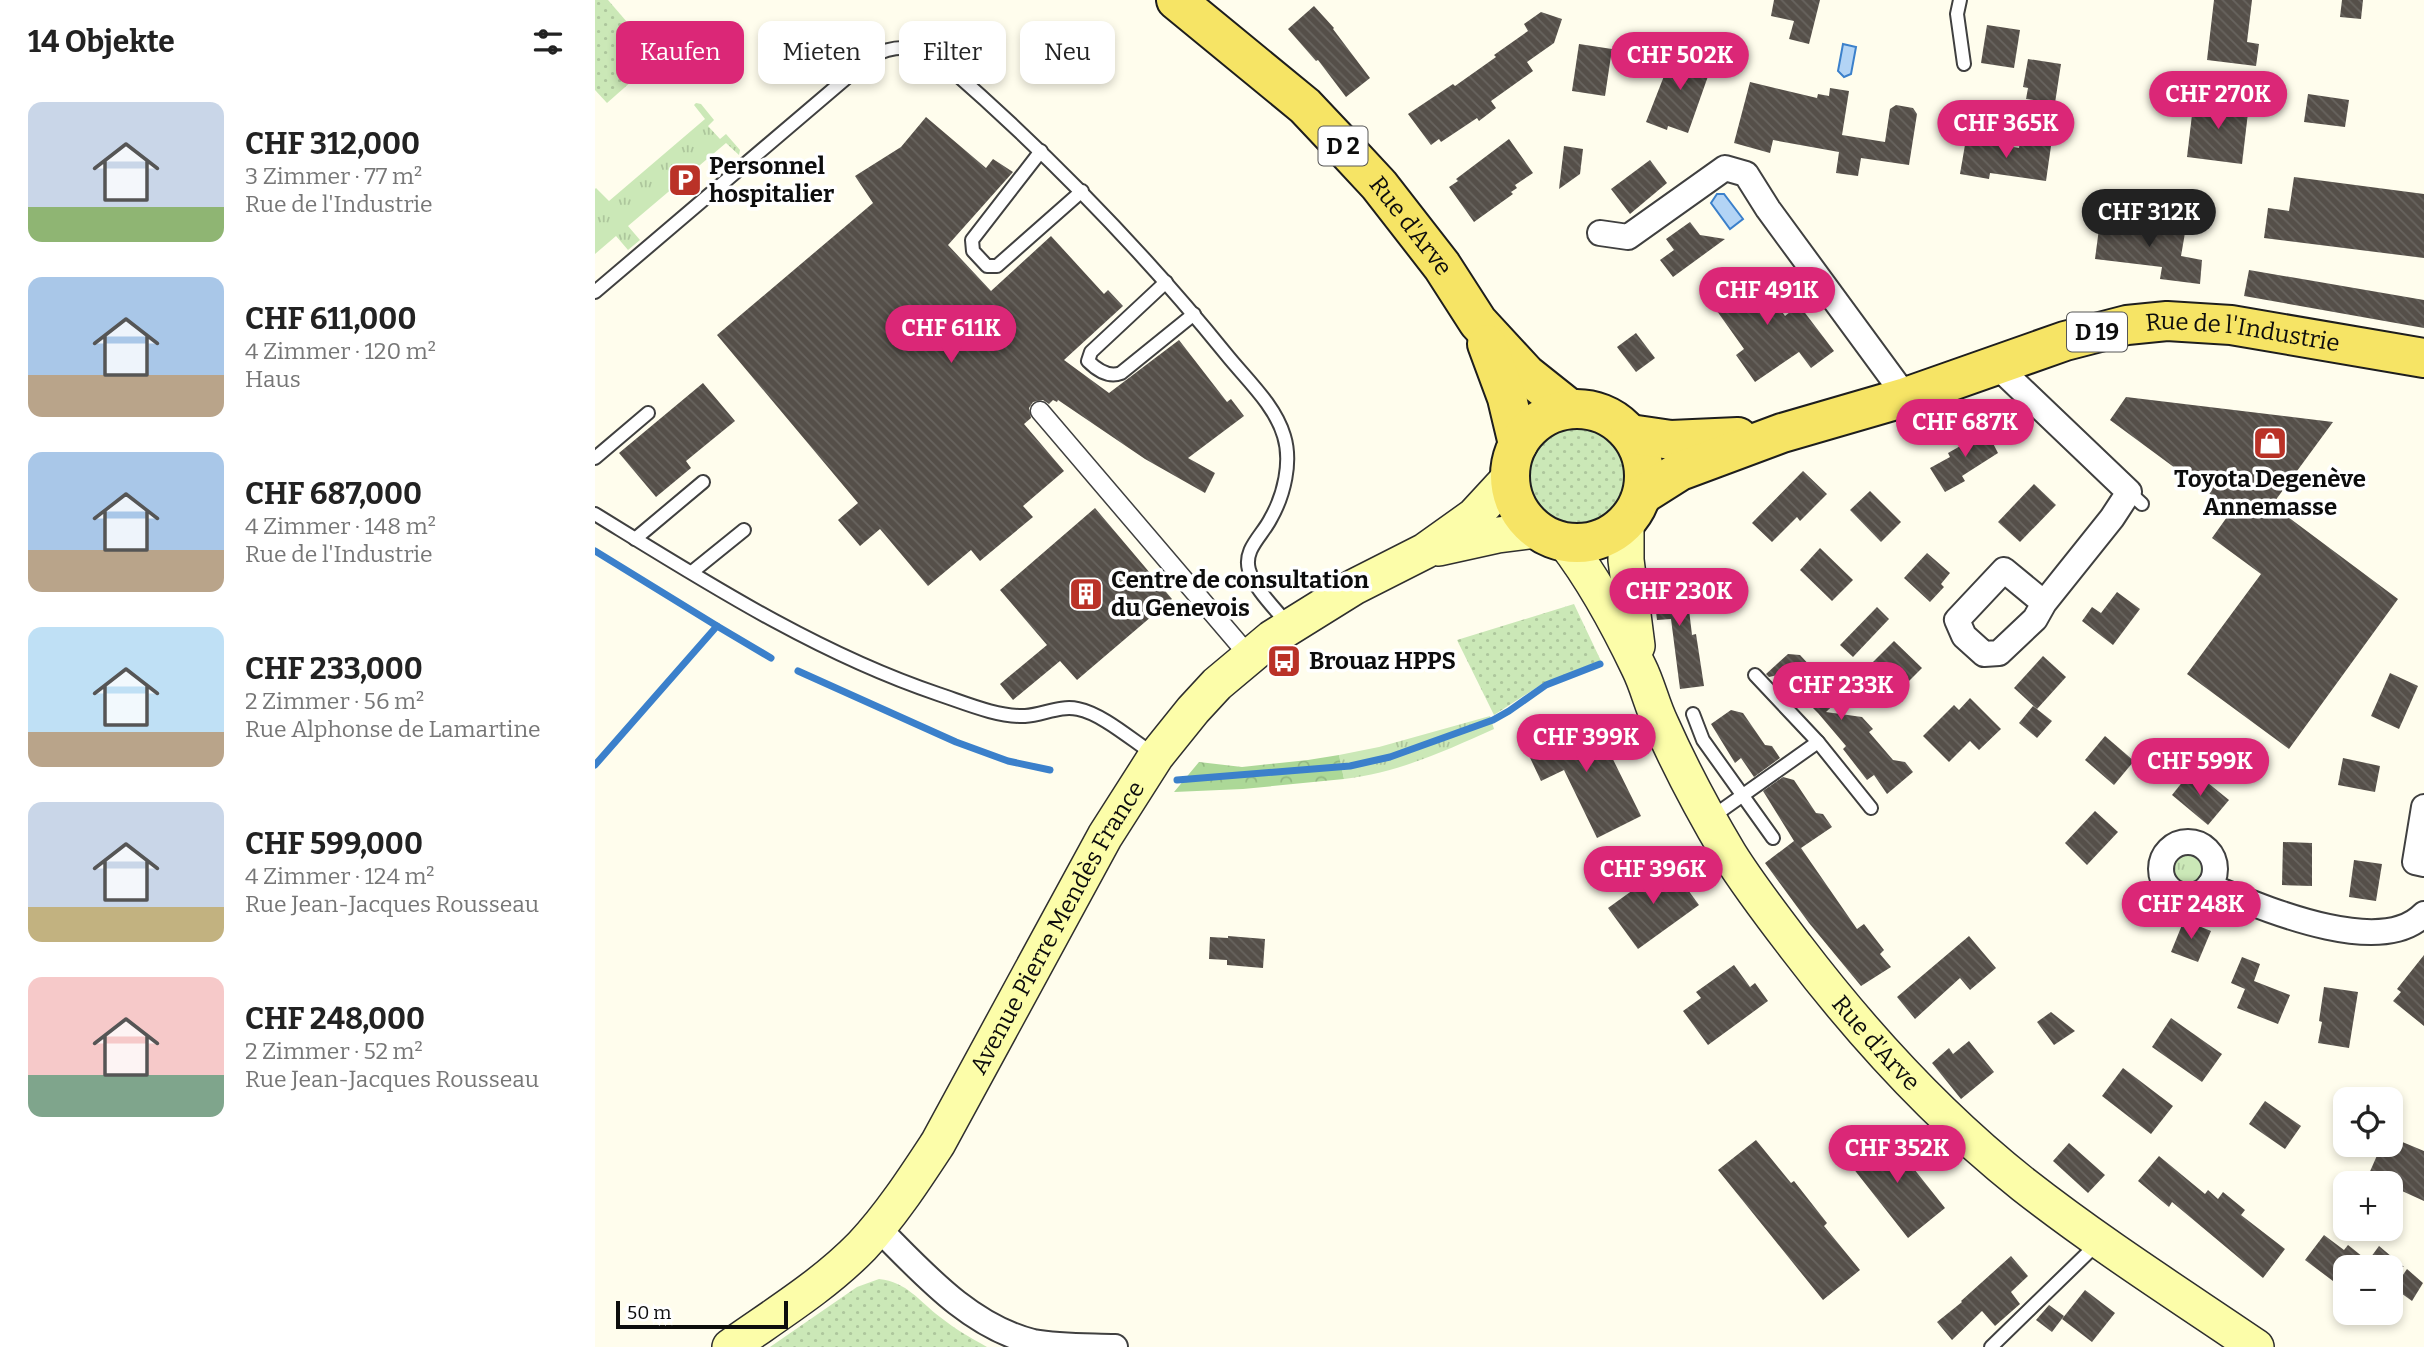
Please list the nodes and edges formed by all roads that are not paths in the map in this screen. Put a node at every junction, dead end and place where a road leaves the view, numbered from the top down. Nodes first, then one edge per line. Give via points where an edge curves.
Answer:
1 (1176, 0) edge
2 (1959, 0) edge
3 (1964, 64) dead end
4 (1041, 151) junction
5 (1081, 191) junction
6 (1600, 233) dead end
7 (1166, 282) junction
8 (595, 292) edge
9 (1194, 314) junction
10 (1478, 322) junction
11 (2424, 358) edge
12 (1996, 365) junction
13 (1906, 397) junction
14 (1570, 409) junction
15 (1040, 411) dead end
16 (648, 413) dead end
17 (1782, 433) junction
18 (1630, 434) junction
19 (595, 458) edge
20 (1514, 461) junction
21 (703, 482) dead end
22 (1634, 508) junction
23 (595, 514) edge
24 (744, 530) dead end
25 (1552, 536) junction
26 (635, 539) junction
27 (1425, 551) junction
28 (692, 572) junction
29 (2044, 603) dead end
30 (1289, 626) junction
31 (1250, 657) junction
32 (1640, 670) junction
33 (1755, 675) dead end
34 (1693, 714) dead end
35 (1818, 743) junction
36 (1156, 756) junction
37 (1743, 795) junction
38 (2424, 807) edge
39 (1871, 808) dead end
40 (1709, 819) junction
41 (1773, 838) dead end
42 (2424, 864) edge
43 (2209, 886) dead end
44 (2424, 914) edge
45 (878, 1228) junction
46 (2101, 1241) junction
47 (730, 1347) edge
48 (1115, 1347) edge
49 (1991, 1347) edge
50 (2256, 1347) edge

1 - 10 main road, Rue d'Arve / D 2 via 1305,106 1380,185
2 - 3 lane
4 - 5 lane
4 - 5 lane via 972,240 973,251 987,266 997,266
4 - 8 lane via 935,56 918,48 883,50
5 - 7 lane
6 - 13 street via 1628,237 1725,168 1746,174
7 - 9 lane
7 - 9 lane via 1090,352 1087,361 1105,373 1121,373
9 - 30 lane via 1271,409 1284,437 1286,476 1276,510 1251,548 1248,562 1254,581
10 - 14 main road, Rue d'Arve / D 2 via 1526,374
10 - 20 main road, Rue d'Arve / D 2 via 1507,398
11 - 12 main road, Rue de l'Industrie / D 19 via 2231,325 2167,321 2104,330
12 - 13 main road, Rue de l'Industrie / D 19
12 - 29 street via 2135,498 2112,518
13 - 17 main road, Rue de l'Industrie / D 19
14 - 18 main road via 1603,414
14 - 20 main road via 1535,424
15 - 31 street
16 - 19 lane
17 - 18 main road, Rue de l'Industrie / D 19 via 1693,440
17 - 22 main road, Rue de l'Industrie / D 19 via 1680,471
18 - 22 main road via 1643,463
20 - 25 main road via 1511,487 1517,507
20 - 27 main road, Avenue Pierre Mendès France via 1474,516
21 - 26 lane
22 - 25 main road via 1603,538 1585,543
22 - 32 main road, Rue d'Arve via 1626,560
23 - 26 lane
24 - 28 lane
25 - 27 main road, Avenue Pierre Mendès France via 1498,535
25 - 32 main road, Rue d'Arve via 1595,584
26 - 28 lane
27 - 30 main road, Avenue Pierre Mendès France
28 - 36 lane via 820,643 926,690 1013,716 1080,709
30 - 31 main road, Avenue Pierre Mendès France
31 - 36 main road, Avenue Pierre Mendès France via 1205,696
32 - 40 main road, Rue d'Arve via 1659,721
33 - 35 lane
34 - 37 lane via 1703,740
35 - 37 lane
35 - 39 lane
36 - 45 main road, Avenue Pierre Mendès France via 1094,857 938,1143
37 - 40 lane
37 - 41 lane
38 - 42 street via 2415,862
40 - 46 main road, Rue d'Arve via 1779,926 1885,1056 1973,1143
43 - 44 street via 2295,919 2358,931 2394,931
45 - 47 main road, Avenue Pierre Mendès France via 835,1271
45 - 48 street via 949,1297 999,1330 1051,1345
46 - 49 lane
46 - 50 main road, Rue d'Arve

